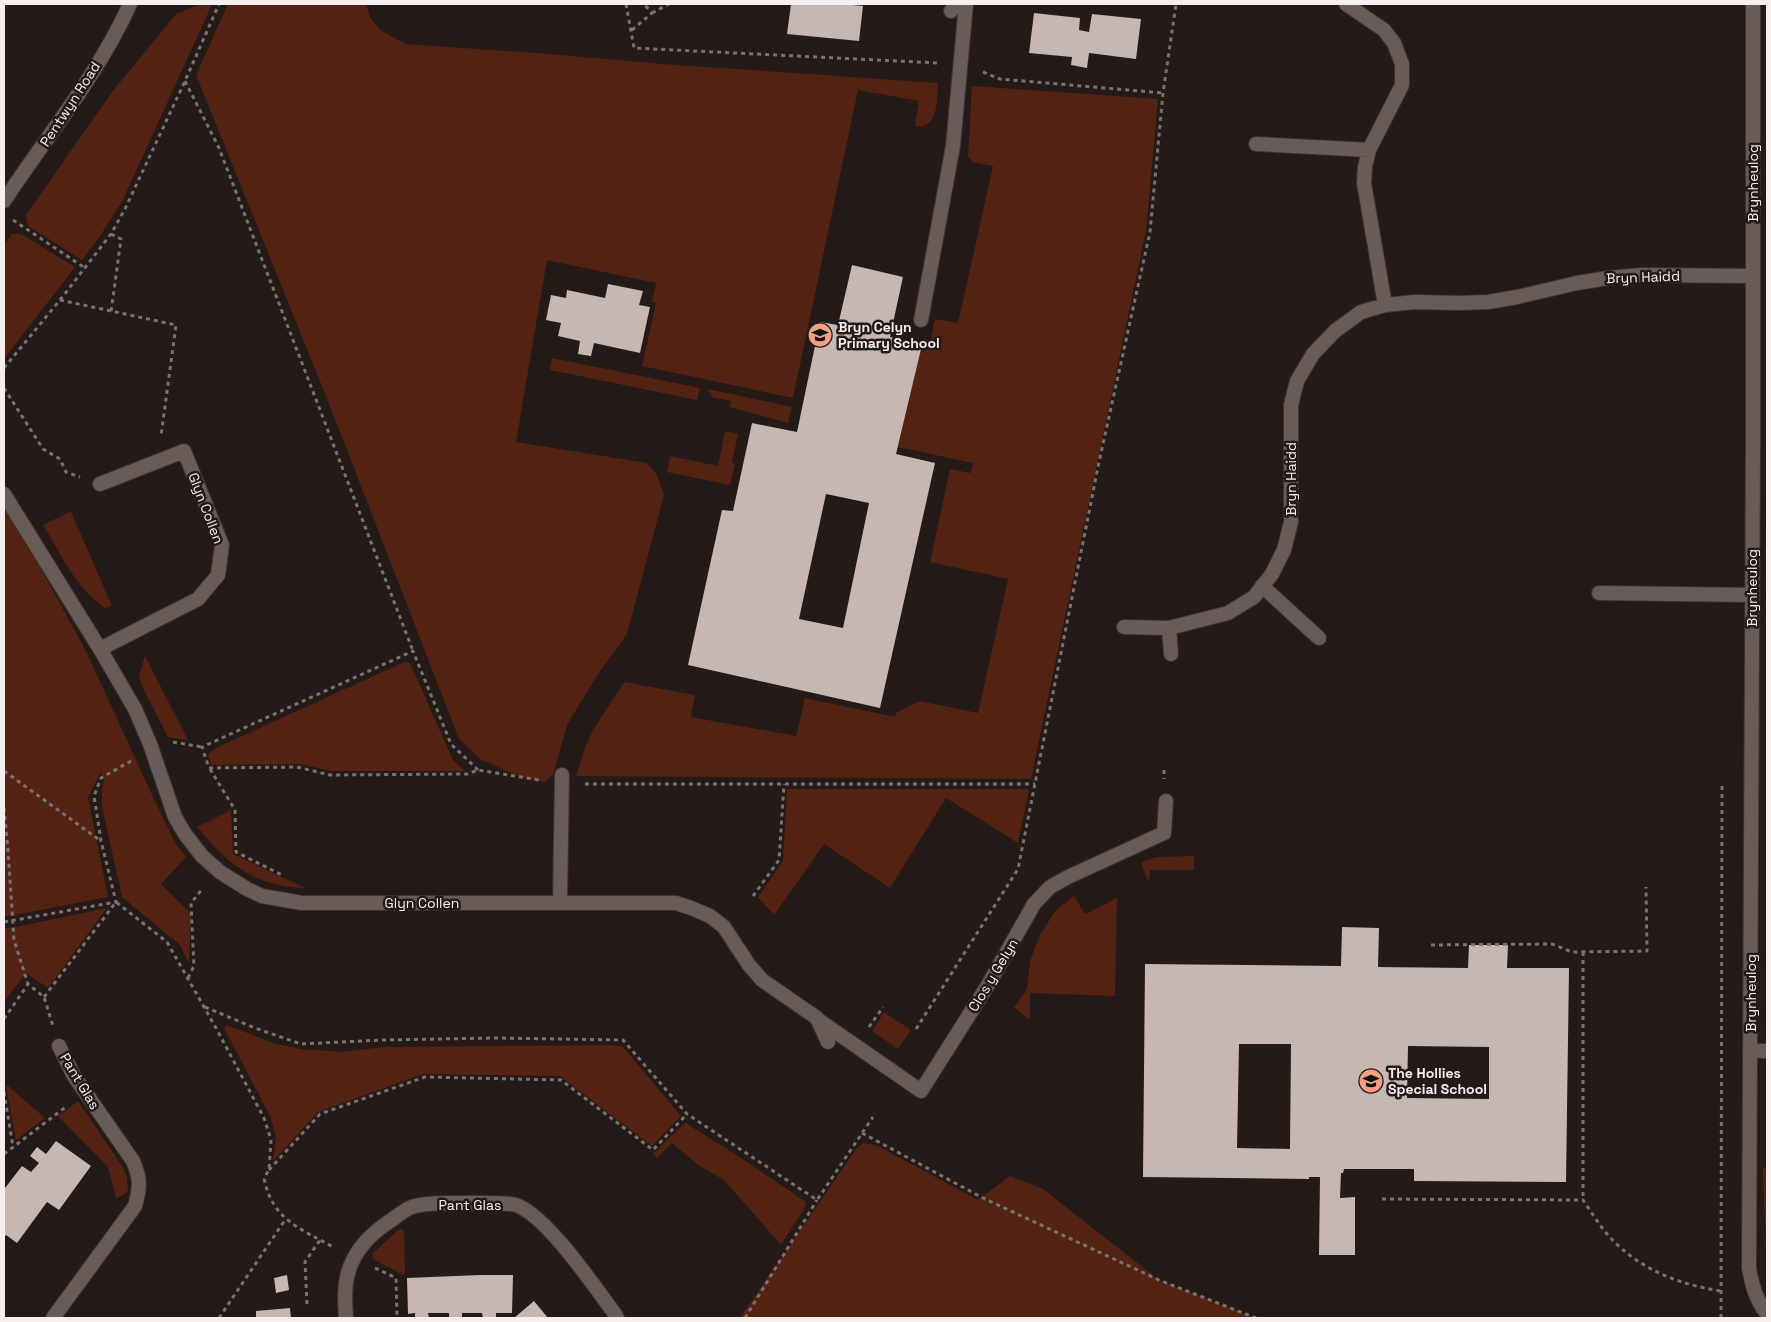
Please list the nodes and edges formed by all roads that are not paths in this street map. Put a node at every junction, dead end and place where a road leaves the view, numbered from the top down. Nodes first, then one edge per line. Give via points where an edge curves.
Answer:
1 (130, 4) edge
2 (966, 4) edge
3 (1346, 4) edge
4 (1753, 4) edge
5 (1760, 125) edge
6 (1256, 144) dead end
7 (1369, 150) junction
8 (4, 201) edge
9 (1753, 276) junction
10 (1385, 305) junction
11 (921, 320) dead end
12 (100, 484) dead end
13 (4, 494) edge
14 (1262, 586) junction
15 (1599, 593) dead end
16 (1752, 595) junction
17 (1124, 627) dead end
18 (1169, 628) junction
19 (1319, 638) dead end
20 (100, 649) junction
21 (1171, 654) dead end
22 (561, 779) road end
23 (1166, 801) dead end
24 (560, 902) junction
25 (817, 1018) junction
26 (828, 1042) dead end
27 (59, 1046) road end
28 (1751, 1051) junction
29 (1767, 1051) edge
30 (1767, 1314) edge
31 (53, 1318) edge
32 (346, 1318) edge
33 (617, 1318) edge

1 - 8 street, Pentwyn Road via 70,106
2 - 11 street via 953,146
3 - 7 street via 1384,30 1394,43 1402,64 1402,85
4 - 5 street, Brynheulog
5 - 9 street, Brynheulog
6 - 7 street
7 - 10 street via 1364,184
9 - 10 street, Bryn Haidd via 1642,275 1577,283 1488,302
9 - 16 street, Brynheulog
10 - 14 street, Bryn Haidd via 1361,312 1335,331 1313,354 1297,381 1291,405 1291,522 1284,550
12 - 20 street, Glyn Collen via 184,451 222,545 218,575 198,599
13 - 20 street, Glyn Collen
14 - 18 street, Bryn Haidd via 1254,597 1228,614
14 - 19 street
15 - 16 street
16 - 28 street, Brynheulog
17 - 18 street, Bryn Haidd
18 - 21 street
20 - 24 street, Glyn Collen via 143,726 175,817 202,856 233,881 262,896 302,903
22 - 24 street
23 - 25 street, Clos y Gelyn via 1164,832 1068,877 1050,887 1034,904 988,985 921,1091
24 - 25 street, Glyn Collen via 676,903 710,916 724,927 762,980
25 - 26 street
27 - 31 street, Pant Glas via 74,1076 133,1162 139,1175 139,1189 135,1206
28 - 29 street, Brynheulog
28 - 30 street, Brynheulog via 1749,1268 1753,1289
32 - 33 street, Pant Glas via 348,1273 364,1242 380,1227 410,1208 442,1203 515,1205 540,1220

